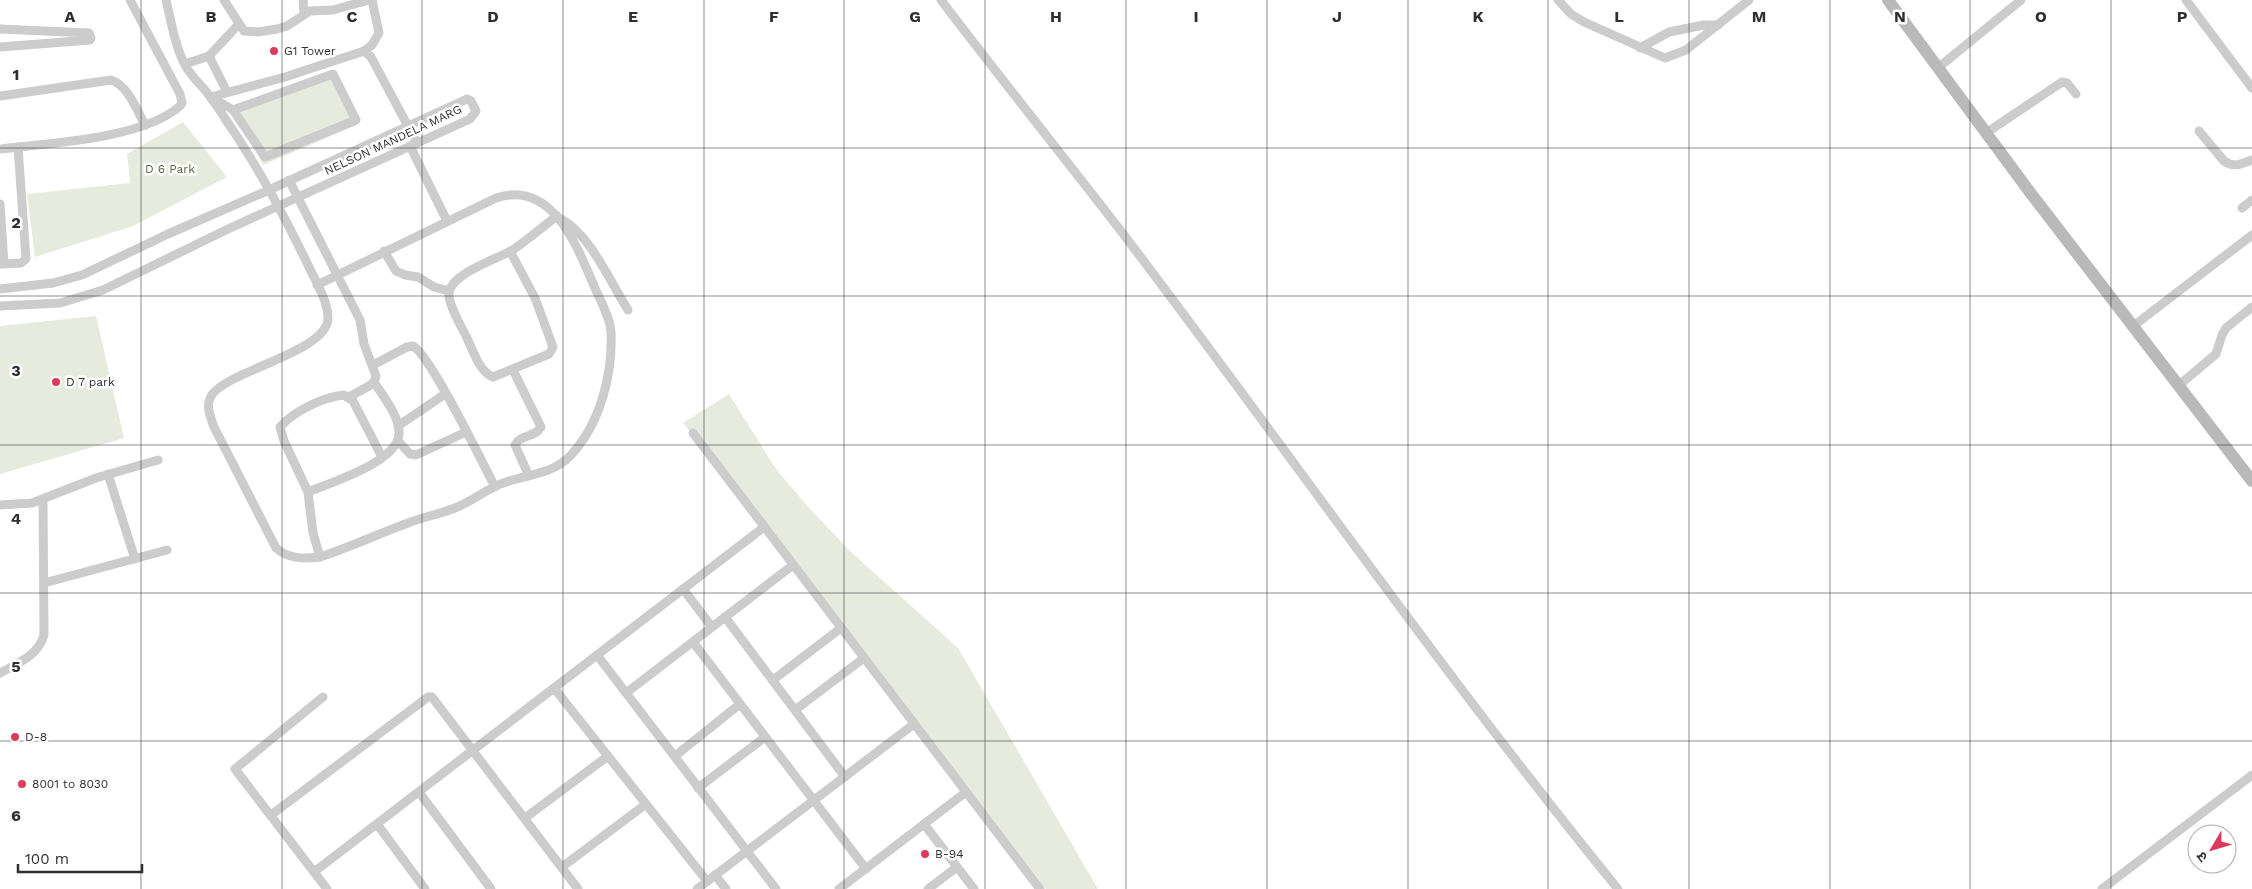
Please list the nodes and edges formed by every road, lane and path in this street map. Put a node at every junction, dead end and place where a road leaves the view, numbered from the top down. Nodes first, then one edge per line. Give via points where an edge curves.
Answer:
1 (130, 0) edge
2 (166, 0) edge
3 (224, 0) edge
4 (303, 0) edge
5 (370, 0) edge
6 (941, 0) edge
7 (1558, 0) edge
8 (1749, 0) edge
9 (1888, 0) edge
10 (2021, 0) edge
11 (2186, 0) edge
12 (304, 14) junction
13 (239, 24) junction
14 (1718, 25) junction
15 (0, 30) edge
16 (0, 47) edge
17 (1640, 48) junction
18 (364, 51) junction
19 (209, 56) junction
20 (185, 64) junction
21 (1939, 67) junction
22 (2252, 88) edge
23 (226, 92) junction
24 (2076, 94) dead end
25 (0, 96) edge
26 (211, 97) junction
27 (233, 110) junction
28 (408, 124) junction
29 (145, 125) junction
30 (2199, 130) dead end
31 (1986, 133) junction
32 (414, 144) junction
33 (18, 147) junction
34 (0, 149) edge
35 (2252, 160) edge
36 (289, 180) junction
37 (269, 190) junction
38 (298, 198) junction
39 (2252, 200) edge
40 (0, 204) edge
41 (280, 207) junction
42 (2242, 208) dead end
43 (559, 218) junction
44 (447, 221) junction
45 (2252, 235) edge
46 (384, 251) junction
47 (510, 251) junction
48 (2, 264) edge
49 (338, 274) junction
50 (317, 285) junction
51 (0, 289) edge
52 (449, 291) junction
53 (0, 306) edge
54 (2252, 307) edge
55 (628, 310) dead end
56 (2132, 327) junction
57 (373, 365) junction
58 (513, 370) junction
59 (374, 382) junction
60 (2178, 386) junction
61 (445, 394) junction
62 (349, 397) junction
63 (398, 426) junction
64 (466, 432) junction
65 (693, 433) dead end
66 (398, 441) junction
67 (382, 457) junction
68 (158, 460) dead end
69 (108, 474) junction
70 (529, 476) junction
71 (2252, 481) edge
72 (495, 487) junction
73 (308, 492) junction
74 (43, 500) junction
75 (0, 505) edge
76 (764, 527) junction
77 (168, 550) dead end
78 (320, 557) junction
79 (134, 559) junction
80 (793, 565) junction
81 (44, 583) junction
82 (683, 589) junction
83 (725, 617) junction
84 (712, 627) junction
85 (841, 628) junction
86 (693, 642) junction
87 (597, 655) junction
88 (864, 658) junction
89 (0, 673) edge
90 (773, 680) junction
91 (554, 688) junction
92 (626, 693) junction
93 (322, 697) dead end
94 (740, 704) junction
95 (795, 710) junction
96 (914, 724) junction
97 (765, 737) junction
98 (473, 750) junction
99 (608, 756) junction
100 (675, 756) junction
101 (845, 776) junction
102 (2252, 776) edge
103 (698, 788) junction
104 (419, 792) junction
105 (966, 792) junction
106 (814, 800) junction
107 (646, 804) junction
108 (271, 815) junction
109 (524, 818) junction
110 (376, 824) junction
111 (924, 824) junction
112 (747, 851) junction
113 (956, 866) junction
114 (562, 867) junction
115 (866, 869) junction
116 (314, 872) junction
117 (716, 875) junction
118 (707, 882) junction
119 (327, 889) edge
120 (425, 889) edge
121 (491, 889) edge
122 (578, 889) edge
123 (697, 889) edge
124 (726, 889) edge
125 (776, 889) edge
126 (839, 889) edge
127 (928, 889) edge
128 (974, 889) edge
129 (1040, 889) edge
130 (1618, 889) edge
131 (2102, 889) edge

1 - 29 street via 182,103 177,109
2 - 20 street
3 - 13 street
4 - 12 street
5 - 12 street via 340,9
5 - 18 street via 379,33
6 - 130 street via 1122,233 1525,774
7 - 17 street via 1578,18
8 - 14 street
9 - 21 street
10 - 21 street
11 - 22 street
12 - 13 street via 283,28 268,31 248,32
13 - 19 street
14 - 17 street via 1669,32
14 - 17 street via 1670,58
15 - 16 street via 89,33 91,38
18 - 23 street
18 - 28 street via 372,56
19 - 20 street
19 - 23 street
20 - 26 street
21 - 31 street
23 - 26 street
24 - 31 street via 2062,82
25 - 29 street via 111,80 121,85
26 - 27 street
26 - 37 street
27 - 27 street via 265,158 356,120 333,74
28 - 32 street
28 - 32 street, NELSON MANDELA MARG via 467,99 476,111 474,116
28 - 36 street, NELSON MANDELA MARG
29 - 33 street via 122,133
30 - 35 street via 2229,164 2234,166
31 - 56 street
32 - 38 street, NELSON MANDELA MARG
32 - 44 street
33 - 34 street
33 - 48 street via 26,259 21,263
36 - 37 street, NELSON MANDELA MARG
36 - 38 street
37 - 41 street
37 - 51 street, NELSON MANDELA MARG via 82,275 53,283
38 - 41 street, NELSON MANDELA MARG
38 - 49 street
39 - 42 street
40 - 48 street
41 - 50 street
41 - 53 street, NELSON MANDELA MARG via 103,290 60,303
43 - 44 street via 537,200 511,195 496,198
43 - 47 street
43 - 55 street via 576,228 585,239
43 - 70 street via 607,316 610,356 601,401 584,438 562,464
44 - 46 street
45 - 56 street
46 - 49 street
46 - 52 street via 400,273
47 - 52 street via 467,273
47 - 58 street via 535,298 553,347 549,354
49 - 50 street
49 - 57 street via 360,320 364,344
50 - 78 street via 327,312 323,332 289,354 222,386 210,396 208,403 214,428 271,542 288,556
52 - 58 street via 450,301 484,371 492,377
54 - 60 street via 2226,328 2216,354
56 - 60 street
57 - 59 street
57 - 61 street via 413,346 430,366
58 - 70 street via 541,426 536,433 520,439 515,445
59 - 62 street
59 - 63 street
60 - 71 street
61 - 63 street
61 - 64 street
62 - 67 street
62 - 73 street via 339,396 320,402 280,427
63 - 66 street
64 - 66 street via 416,455 410,454
64 - 72 street
65 - 76 street
66 - 67 street
67 - 73 street via 359,472
68 - 69 street
69 - 74 street
69 - 79 street
70 - 72 street
72 - 78 street via 455,508
73 - 78 street via 313,533
74 - 75 street
74 - 81 street
76 - 80 street
76 - 82 street
77 - 79 street
79 - 81 street
80 - 83 street
80 - 85 street
81 - 89 street via 45,621 41,646
82 - 84 street
82 - 87 street
83 - 84 street
83 - 90 street
84 - 86 street
85 - 88 street
85 - 90 street
86 - 92 street
86 - 94 street
87 - 91 street
87 - 92 street
88 - 95 street
88 - 96 street
90 - 95 street
91 - 98 street
91 - 99 street
92 - 100 street
93 - 108 street via 235,769
94 - 97 street
94 - 100 street
95 - 101 street
96 - 101 street
96 - 105 street
97 - 103 street
97 - 106 street
98 - 104 street
98 - 108 street via 430,696
98 - 109 street
99 - 107 street
99 - 109 street
100 - 103 street
101 - 106 street
102 - 131 street
103 - 112 street
104 - 110 street
104 - 121 street
105 - 111 street
105 - 129 street
106 - 112 street
106 - 115 street
107 - 114 street
107 - 118 street
108 - 116 street
109 - 114 street
110 - 116 street
110 - 120 street
111 - 113 street
111 - 115 street
112 - 117 street
112 - 125 street
113 - 127 street
113 - 128 street
114 - 122 street
115 - 126 street
116 - 119 street
117 - 118 street
117 - 124 street
118 - 123 street

